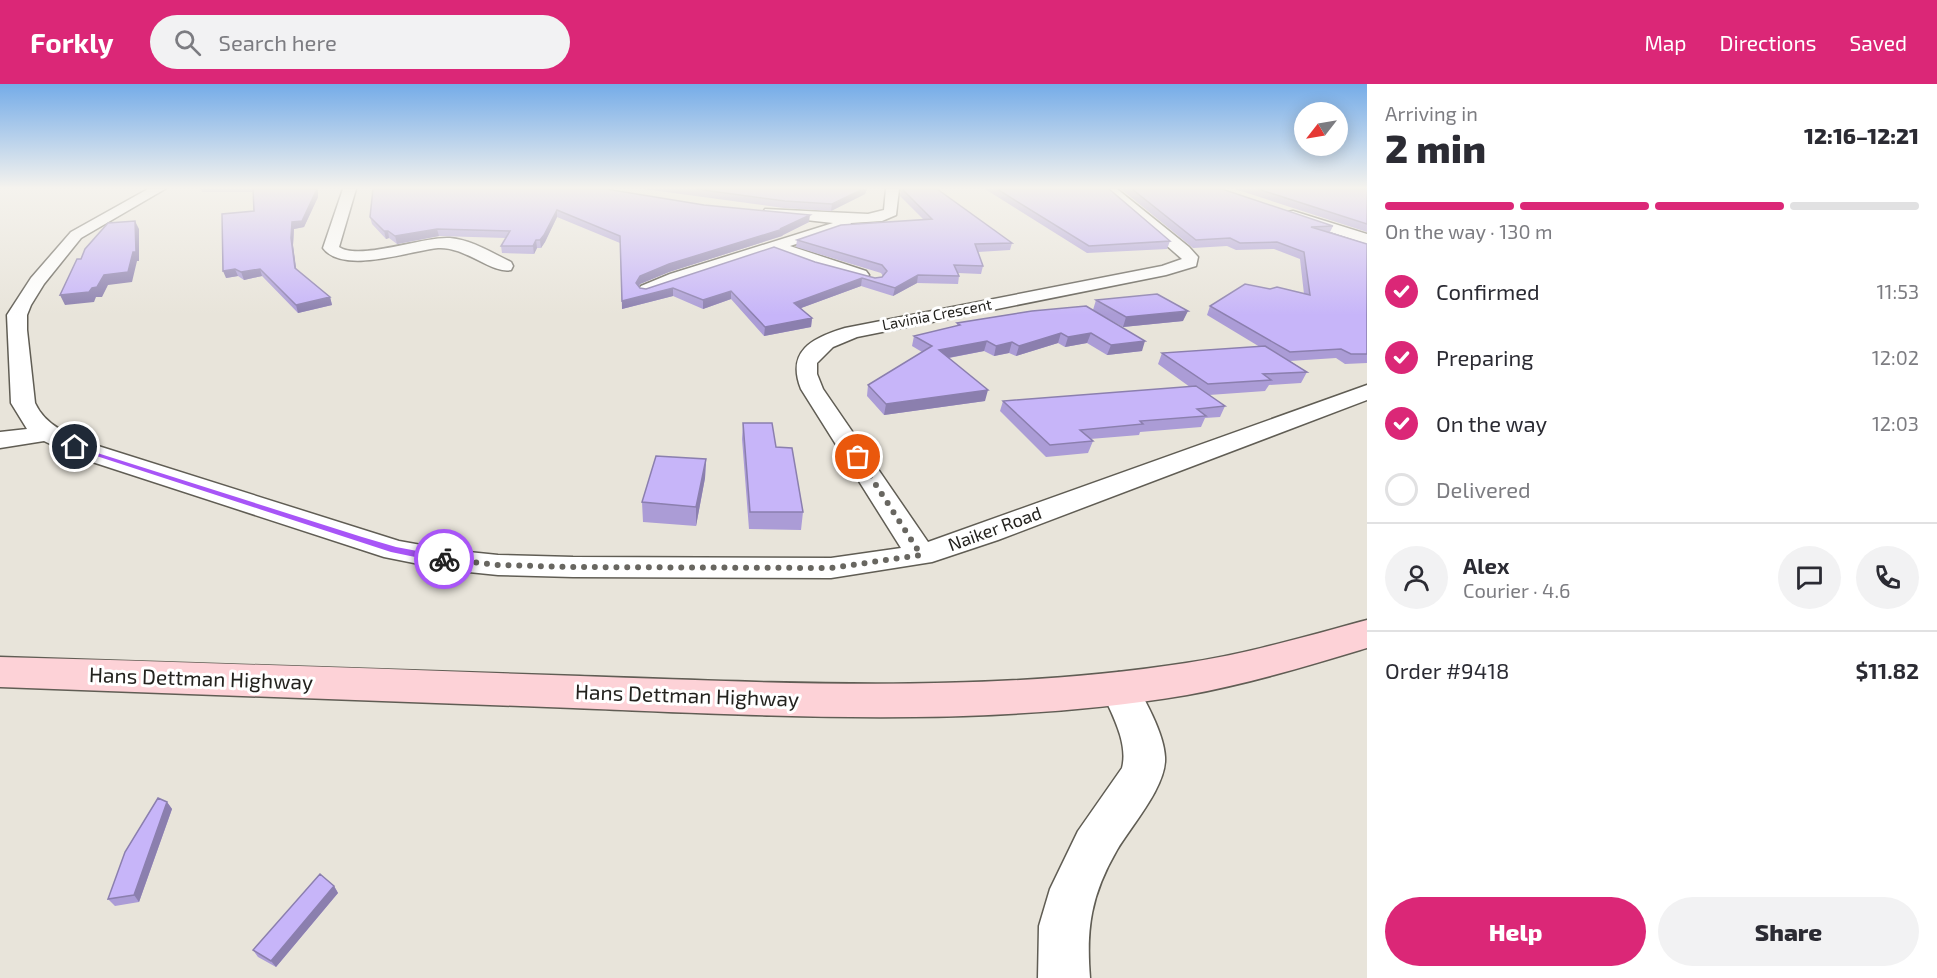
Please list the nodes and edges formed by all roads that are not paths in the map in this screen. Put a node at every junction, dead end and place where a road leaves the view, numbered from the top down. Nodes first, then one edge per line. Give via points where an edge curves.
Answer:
1 (84, 231) edge
2 (337, 231) edge
3 (819, 231) edge
4 (1159, 231) edge
5 (1343, 231) edge
6 (1367, 238) edge
7 (773, 246) junction
8 (505, 266) dead end
9 (874, 279) edge
10 (647, 290) edge
11 (1367, 392) edge
12 (51, 433) junction
13 (0, 440) edge
14 (921, 555) junction
15 (1367, 634) edge
16 (0, 672) edge
17 (1119, 687) junction
18 (1064, 978) edge

1 - 12 street, Naiker Road via 37,282 17,315 23,403 33,423
2 - 8 street via 331,248 339,255 360,256 446,243
3 - 7 street
4 - 14 street, Lavinia Crescent via 1190,257 1190,262 852,332 820,347 806,363 812,389
5 - 6 street
7 - 9 street
7 - 10 street
11 - 14 street, Naiker Road
12 - 13 street
12 - 14 street, Naiker Road via 86,451 341,534 394,550 449,560 573,567 831,568
15 - 17 street, Hans Dettman Highway via 1281,659 1186,679
16 - 17 street, Hans Dettman Highway via 798,700 950,700 1068,694
17 - 18 street via 1145,759 1089,858 1067,911

